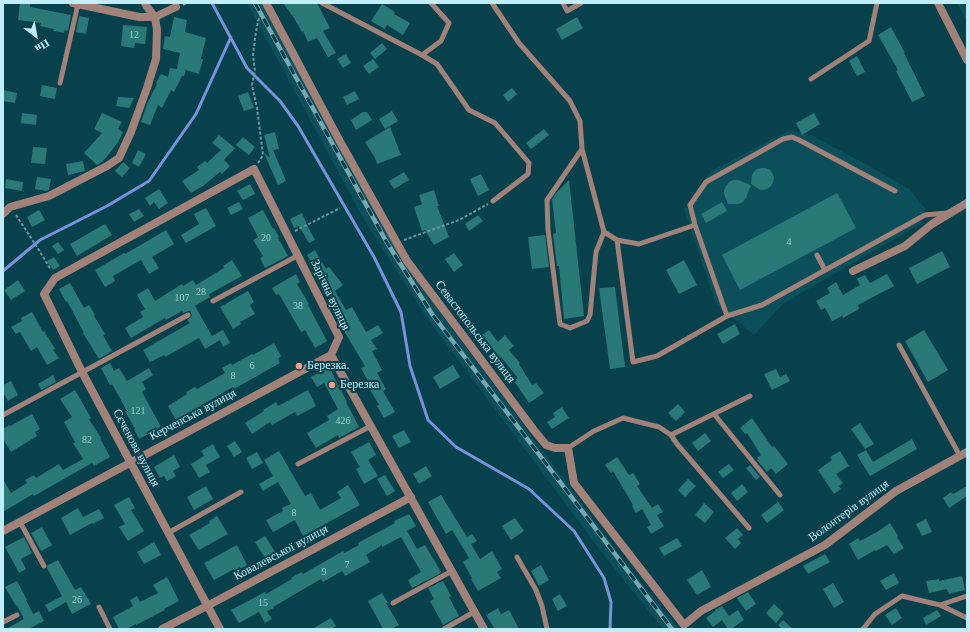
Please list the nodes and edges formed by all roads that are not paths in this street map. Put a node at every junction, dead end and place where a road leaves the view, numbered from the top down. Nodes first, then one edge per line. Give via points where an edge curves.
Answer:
1 (145, 3) edge
2 (266, 3) edge
3 (322, 3) edge
4 (431, 3) edge
5 (492, 3) edge
6 (563, 3) edge
7 (581, 3) edge
8 (877, 3) edge
9 (938, 3) edge
10 (75, 4) edge
11 (176, 7) dead end
12 (155, 17) junction
13 (422, 55) junction
14 (967, 60) edge
15 (811, 79) dead end
16 (60, 83) dead end
17 (582, 149) junction
18 (895, 191) dead end
19 (493, 201) road end
20 (967, 203) edge
21 (7, 206) edge
22 (950, 213) junction
23 (3, 214) edge
24 (694, 225) junction
25 (604, 232) junction
26 (617, 240) junction
27 (817, 255) dead end
28 (298, 256) junction
29 (825, 270) junction
30 (853, 271) dead end
31 (56, 278) joint
32 (213, 301) dead end
33 (188, 315) dead end
34 (727, 316) junction
35 (899, 345) dead end
36 (331, 355) junction
37 (82, 372) junction
38 (750, 396) dead end
39 (714, 414) junction
40 (3, 415) edge
41 (371, 426) junction
42 (671, 435) junction
43 (568, 448) junction
44 (963, 454) edge
45 (130, 462) junction
46 (298, 464) dead end
47 (241, 492) dead end
48 (780, 495) dead end
49 (411, 497) junction
50 (20, 522) junction
51 (749, 528) dead end
52 (3, 531) edge
53 (168, 533) junction
54 (517, 557) dead end
55 (44, 566) dead end
56 (452, 571) junction
57 (967, 596) edge
58 (393, 603) dead end
59 (940, 605) junction
60 (207, 606) junction
61 (99, 607) dead end
62 (474, 612) junction
63 (17, 615) dead end
64 (967, 618) edge
65 (3, 622) edge
66 (686, 627) edge
67 (110, 629) edge
68 (162, 629) edge
69 (220, 629) edge
70 (444, 629) edge
71 (484, 629) edge
72 (547, 629) edge
73 (863, 629) edge

1 - 12 street
2 - 43 street, Севастопольська вулиця via 407,261 546,445
3 - 13 lane
4 - 13 lane via 449,23 441,41
5 - 17 lane via 519,43 570,101 580,121
6 - 7 lane via 567,10
8 - 15 lane via 869,40
9 - 14 street
10 - 12 street via 139,17
10 - 16 lane
11 - 12 street
12 - 21 street via 156,59 146,93 119,158 49,196
13 - 19 lane via 437,64 469,110 495,123 529,163 528,174
17 - 25 lane
17 - 25 lane via 547,200 548,230 560,324 570,328 587,321 590,315 596,252
18 - 24 lane via 792,137 783,139 706,182 690,205
20 - 22 street
21 - 23 street
22 - 29 lane via 925,215
22 - 30 street via 905,246
24 - 26 lane via 638,244
24 - 34 lane
25 - 26 lane
26 - 34 lane via 633,362 657,356
27 - 29 lane
28 - 31 street, Зарічна вулиця via 254,169
28 - 32 lane
28 - 36 street, Зарічна вулиця via 339,337
29 - 34 lane via 762,305
31 - 37 street, Сєченова вулиця via 44,294
33 - 37 lane
35 - 44 lane
36 - 41 street
36 - 45 street, Керченська вулиця
37 - 40 lane
37 - 45 street, Сєченова вулиця
38 - 39 lane
39 - 42 lane
39 - 48 lane
41 - 46 lane
41 - 49 street
42 - 43 lane via 659,427 624,418 594,431
42 - 51 lane
43 - 66 street via 574,483
44 - 66 street, Волонтерів вулиця via 896,491 825,545 701,611
45 - 50 street, Керченська вулиця
45 - 53 street, Сєченова вулиця
47 - 53 lane
49 - 56 street
49 - 60 street, Ковалевської вулиця
50 - 52 street, Керченська вулиця
50 - 55 lane
53 - 60 street, Сєченова вулиця
54 - 72 lane via 536,590
56 - 58 lane
56 - 62 street
57 - 59 lane
59 - 64 lane
59 - 73 lane via 902,596 875,614
60 - 68 street, Ковалевської вулиця
60 - 69 street, Сєченова вулиця
61 - 67 lane
62 - 70 lane
62 - 71 street
63 - 65 lane

